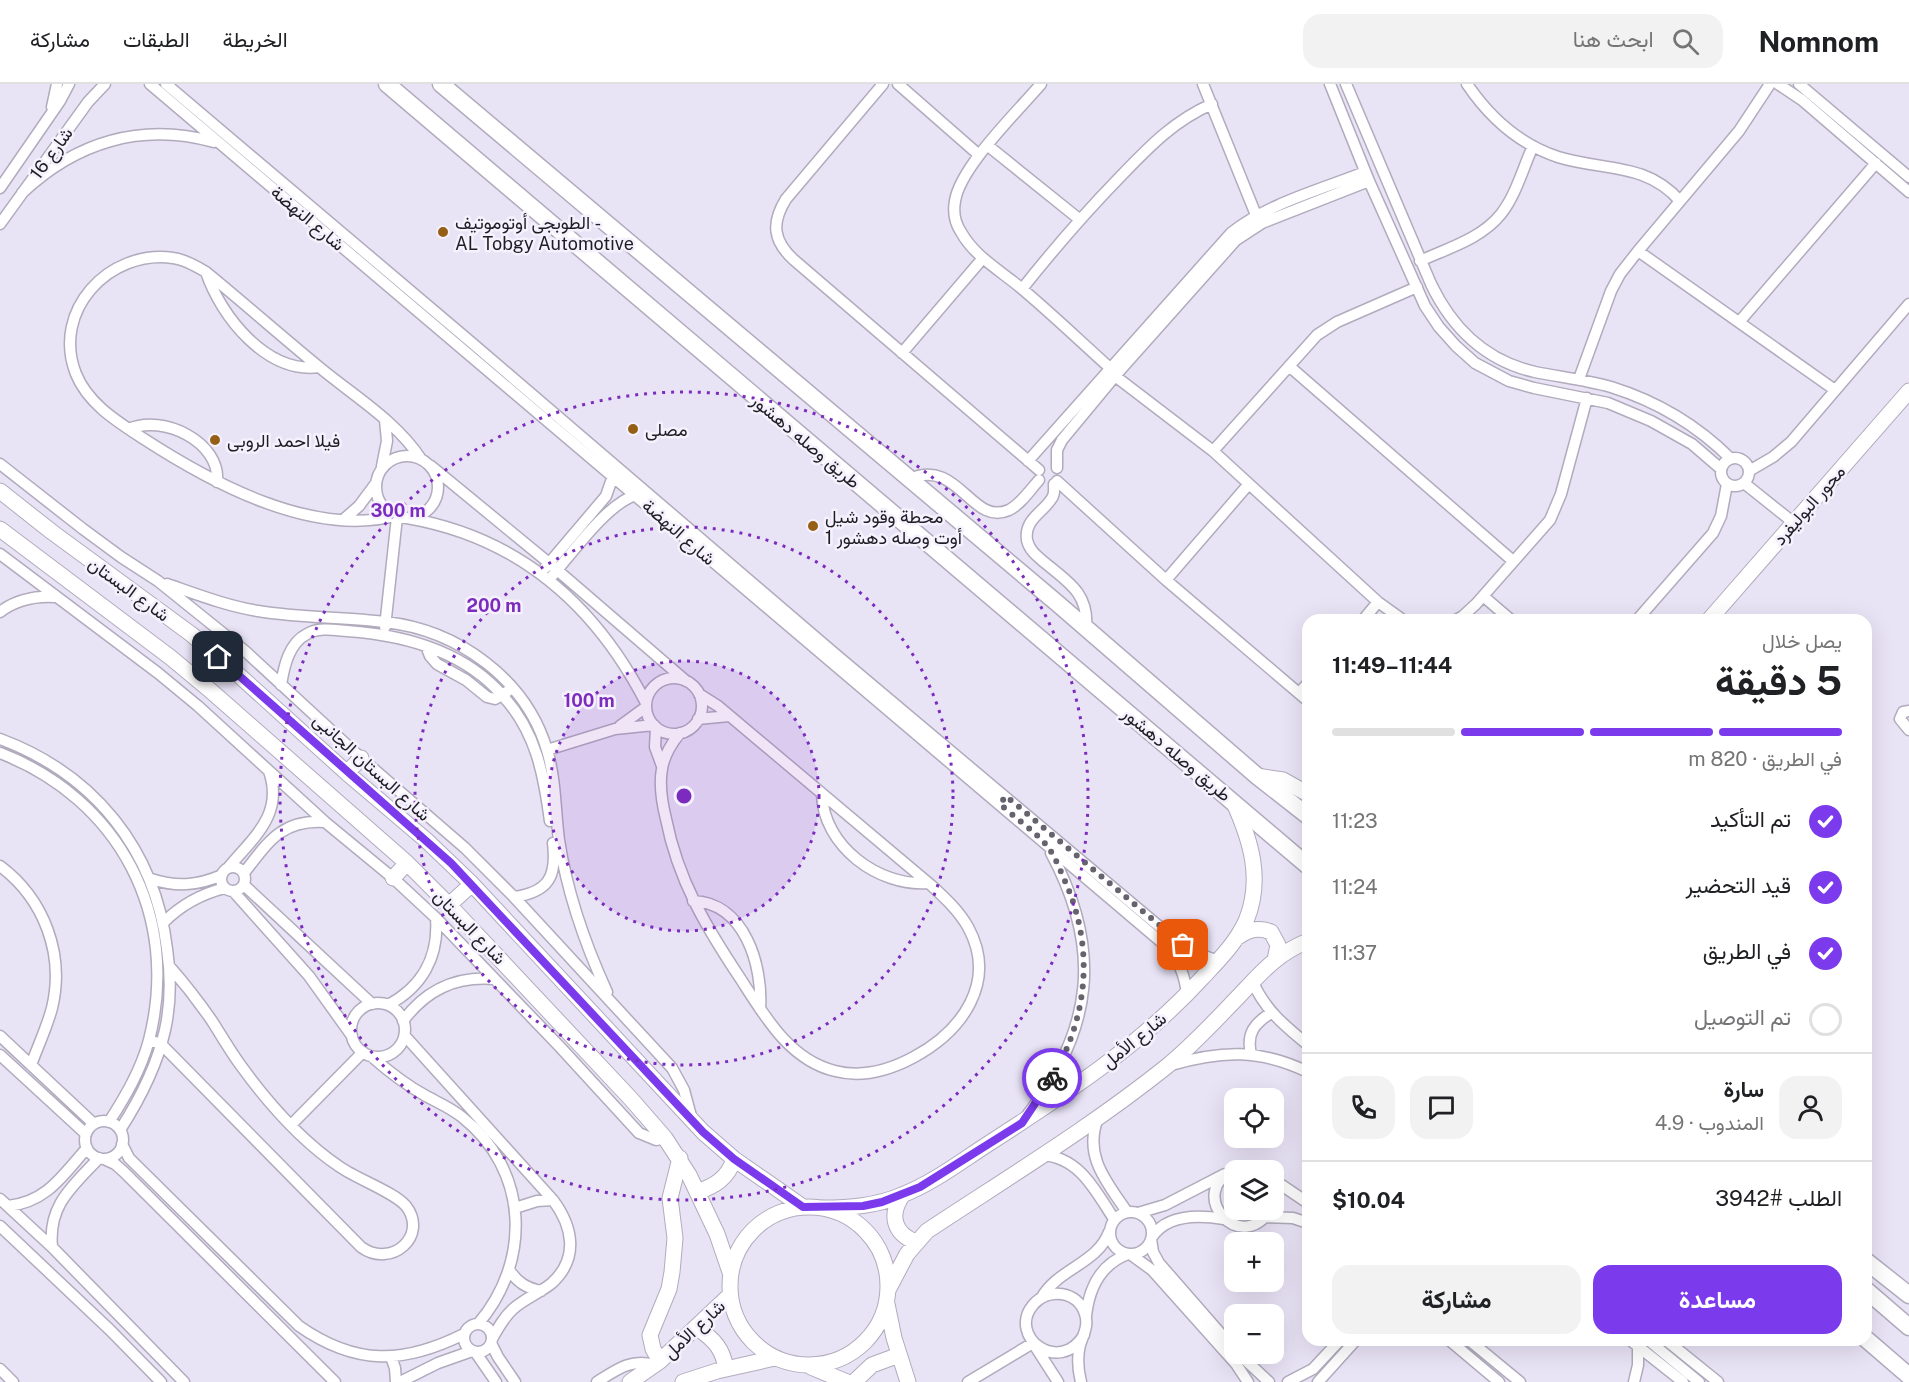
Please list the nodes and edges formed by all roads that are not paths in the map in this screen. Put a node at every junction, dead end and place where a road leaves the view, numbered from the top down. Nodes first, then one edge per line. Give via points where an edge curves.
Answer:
1 (57, 84) edge
2 (69, 84) edge
3 (105, 84) edge
4 (150, 84) edge
5 (165, 84) edge
6 (387, 84) edge
7 (441, 84) edge
8 (883, 84) edge
9 (898, 84) edge
10 (1041, 84) edge
11 (1203, 84) edge
12 (1346, 84) edge
13 (1467, 84) edge
14 (1770, 84) edge
15 (1778, 84) edge
16 (1799, 84) edge
17 (1331, 85) edge
18 (1212, 104) junction
19 (48, 117) junction
20 (222, 139) junction
21 (987, 145) junction
22 (1533, 146) junction
23 (979, 155) junction
24 (1876, 163) junction
25 (1367, 177) junction
26 (1909, 177) edge
27 (0, 188) edge
28 (1909, 192) edge
29 (22, 193) junction
30 (1680, 201) junction
31 (1256, 215) junction
32 (1079, 219) junction
33 (0, 224) edge
34 (1638, 250) junction
35 (983, 258) junction
36 (1420, 261) junction
37 (206, 272) junction
38 (1417, 287) junction
39 (1022, 289) junction
40 (1909, 304) edge
41 (1740, 321) junction
42 (902, 353) junction
43 (1289, 366) junction
44 (319, 367) junction
45 (1113, 372) junction
46 (1580, 379) junction
47 (1835, 390) junction
48 (1909, 390) edge
49 (1587, 398) junction
50 (385, 420) junction
51 (129, 429) junction
52 (1213, 451) junction
53 (421, 459) junction
54 (1731, 459) junction
55 (1028, 461) junction
56 (0, 464) edge
57 (430, 466) junction
58 (1057, 468) junction
59 (1721, 469) junction
60 (380, 470) junction
61 (1749, 471) junction
62 (616, 472) junction
63 (1039, 475) junction
64 (909, 479) junction
65 (217, 482) junction
66 (376, 483) junction
67 (1055, 483) junction
68 (1744, 483) junction
69 (1727, 484) junction
70 (1248, 485) junction
71 (0, 491) edge
72 (636, 495) junction
73 (1018, 503) junction
74 (400, 517) junction
75 (1033, 517) junction
76 (344, 520) junction
77 (1794, 523) junction
78 (0, 529) edge
79 (0, 554) edge
80 (1513, 561) junction
81 (553, 567) junction
82 (545, 576) junction
83 (158, 580) junction
84 (1166, 580) junction
85 (1483, 596) junction
86 (54, 597) junction
87 (1378, 602) junction
88 (0, 612) edge
89 (1368, 614) edge
90 (1395, 614) edge
91 (1465, 614) edge
92 (1504, 614) edge
93 (1642, 614) edge
94 (1714, 614) edge
95 (386, 622) junction
96 (1086, 628) junction
97 (384, 634) junction
98 (686, 681) junction
99 (281, 685) junction
100 (513, 687) junction
101 (1302, 690) edge
102 (1299, 693) junction
103 (699, 694) junction
104 (503, 695) junction
105 (1302, 696) edge
106 (646, 705) junction
107 (1909, 711) edge
108 (729, 716) junction
109 (698, 719) junction
110 (655, 726) junction
111 (615, 729) junction
112 (1909, 730) edge
113 (680, 733) junction
114 (0, 739) edge
115 (547, 750) junction
116 (0, 753) edge
117 (361, 758) junction
118 (662, 766) junction
119 (269, 771) junction
120 (347, 773) junction
121 (1257, 776) junction
122 (1302, 790) edge
123 (822, 794) junction
124 (1003, 800) junction
125 (1232, 800) junction
126 (1302, 811) edge
127 (107, 820) junction
128 (325, 822) junction
129 (1048, 847) junction
130 (1302, 861) edge
131 (406, 863) junction
132 (0, 866) edge
133 (225, 871) junction
134 (244, 873) junction
135 (393, 878) junction
136 (151, 879) junction
137 (928, 883) junction
138 (472, 884) junction
139 (244, 885) junction
140 (229, 890) junction
141 (514, 897) junction
142 (693, 901) junction
143 (449, 905) junction
144 (436, 918) junction
145 (164, 922) junction
146 (1238, 937) junction
147 (1302, 944) edge
148 (1275, 960) junction
149 (1218, 961) junction
150 (170, 967) junction
151 (494, 979) junction
152 (1252, 982) junction
153 (1187, 994) junction
154 (613, 1003) junction
155 (372, 1004) junction
156 (388, 1005) junction
157 (760, 1010) junction
158 (1271, 1013) junction
159 (404, 1021) junction
160 (0, 1036) edge
161 (352, 1036) junction
162 (405, 1036) junction
163 (149, 1040) junction
164 (1302, 1040) edge
165 (161, 1044) junction
166 (367, 1054) junction
167 (1251, 1054) junction
168 (0, 1056) edge
169 (31, 1065) junction
170 (1168, 1066) junction
171 (1302, 1069) edge
172 (1098, 1118) junction
173 (692, 1120) junction
174 (109, 1122) junction
175 (1022, 1123) junction
176 (94, 1124) junction
177 (291, 1125) junction
178 (120, 1130) junction
179 (86, 1134) junction
180 (665, 1138) junction
181 (122, 1144) junction
182 (87, 1148) junction
183 (1042, 1155) junction
184 (680, 1158) junction
185 (101, 1159) junction
186 (734, 1159) junction
187 (1224, 1175) edge
188 (1224, 1177) edge
189 (1284, 1187) edge
190 (697, 1192) junction
191 (902, 1196) junction
192 (1302, 1199) edge
193 (553, 1200) junction
194 (4, 1203) edge
195 (803, 1207) junction
196 (515, 1208) junction
197 (822, 1208) junction
198 (1133, 1212) junction
199 (1284, 1216) edge
200 (1114, 1219) junction
201 (1224, 1219) joint
202 (1226, 1220) edge
203 (1259, 1220) edge
204 (1302, 1221) edge
205 (0, 1226) edge
206 (1109, 1232) junction
207 (1151, 1238) junction
208 (916, 1242) junction
209 (52, 1247) junction
210 (1129, 1254) junction
211 (1872, 1266) edge
212 (510, 1271) junction
213 (730, 1272) junction
214 (541, 1290) junction
215 (1872, 1295) edge
216 (1909, 1295) edge
217 (729, 1296) junction
218 (887, 1297) junction
219 (1042, 1297) junction
220 (1086, 1316) junction
221 (478, 1324) junction
222 (1909, 1327) edge
223 (697, 1328) junction
224 (464, 1334) junction
225 (1084, 1335) junction
226 (141, 1337) junction
227 (315, 1337) junction
228 (1224, 1338) edge
229 (492, 1341) junction
230 (1034, 1342) junction
231 (1872, 1344) edge
232 (1334, 1346) edge
233 (1351, 1346) edge
234 (1456, 1346) edge
235 (1476, 1346) edge
236 (1635, 1346) edge
237 (1638, 1346) edge
238 (1655, 1346) edge
239 (1673, 1346) edge
240 (129, 1349) junction
241 (306, 1352) junction
242 (474, 1352) junction
243 (899, 1355) junction
244 (391, 1358) junction
245 (775, 1358) junction
246 (657, 1363) junction
247 (793, 1364) junction
248 (1250, 1364) edge
249 (0, 1369) edge
250 (726, 1370) junction
251 (1909, 1376) edge
252 (698, 1379) edge
253 (13, 1382) edge
254 (161, 1382) edge
255 (184, 1382) edge
256 (335, 1382) edge
257 (398, 1382) edge
258 (496, 1382) edge
259 (515, 1382) edge
260 (597, 1382) edge
261 (630, 1382) edge
262 (683, 1382) edge
263 (848, 1382) edge
264 (854, 1382) edge
265 (908, 1382) edge
266 (968, 1382) edge
267 (1058, 1382) edge
268 (1081, 1382) edge
269 (1248, 1382) edge
270 (1269, 1382) edge
271 (1288, 1382) edge
272 (1318, 1382) edge
273 (1499, 1382) edge
274 (1520, 1382) edge
275 (1634, 1382) edge
276 (1669, 1382) edge
277 (1683, 1382) edge
278 (1699, 1382) edge
279 (1718, 1382) edge

1 - 19 street
2 - 19 street, شارع 16
3 - 29 street, شارع 16
4 - 20 street, شارع النهضة
5 - 20 street, شارع النهضة
6 - 125 main road, طريق وصله دهشور
7 - 64 main road, طريق وصله دهشور
8 - 42 street via 786,199 776,224 777,238 784,251
9 - 23 street
10 - 21 street
11 - 18 street
12 - 36 street
13 - 22 street via 1497,121
14 - 30 street via 1739,131
15 - 24 street
16 - 26 street
17 - 25 street
18 - 31 street
18 - 32 street via 1164,132
19 - 27 street, شارع 16
20 - 29 street via 156,134 113,140 73,155
20 - 62 street, شارع النهضة
21 - 23 street
21 - 32 street
22 - 30 street via 1561,158 1644,174 1667,187
22 - 36 street via 1507,204 1494,221 1477,234
23 - 35 street via 958,191 954,213 961,234
24 - 28 street
24 - 41 street
25 - 31 street
25 - 38 street
25 - 45 street via 1269,220 1236,240
29 - 33 street, شارع 16
30 - 34 street
31 - 45 street via 1220,244
32 - 39 street
34 - 41 street
34 - 46 street via 1611,291
35 - 39 street
35 - 42 street
36 - 46 street via 1449,317 1483,349 1524,369
37 - 44 street
37 - 44 street via 227,314 256,344 291,366
37 - 51 street via 176,258 140,259 107,274 78,307 69,346 76,376 93,401
38 - 43 street via 1330,326 1311,340
38 - 49 street via 1439,327 1475,363 1521,385
39 - 45 street
40 - 47 street
41 - 47 street
42 - 55 street
43 - 52 street
43 - 80 street
44 - 50 street
45 - 52 street
45 - 55 street
45 - 58 street via 1062,440 1057,450
46 - 54 street via 1635,396 1678,417
47 - 61 street via 1782,450
48 - 77 street, محور البوليفرد
49 - 59 street via 1662,426 1692,444
49 - 80 street via 1556,507 1541,532
50 - 53 street
50 - 60 street via 387,441
51 - 65 street
51 - 65 street via 158,424 193,440 213,458
52 - 70 street
53 - 57 street
53 - 60 street via 399,457
54 - 59 street
54 - 61 street via 1743,461
55 - 63 street
56 - 83 street, شارع البستان الجانبى via 121,557
57 - 74 street via 438,483 435,500 424,513
57 - 81 street
58 - 63 street via 1047,464
58 - 67 street
59 - 69 street
60 - 66 street
61 - 68 street
62 - 72 street, شارع النهضة
62 - 81 street via 606,496
62 - 124 street, شارع النهضة
63 - 67 street via 1046,485
63 - 73 street
64 - 73 street via 926,474 943,477 988,511 1003,512
64 - 96 main road, طريق وصله دهشور
65 - 76 street via 282,508
66 - 74 street via 380,503
66 - 76 street
67 - 75 street via 1053,497
67 - 84 street
68 - 69 street
68 - 77 street
69 - 93 street via 1721,516 1713,533
70 - 84 street
70 - 87 street
71 - 120 street, شارع البستان via 190,634
72 - 81 street via 611,509
72 - 124 street, شارع النهضة via 828,661
73 - 75 street
74 - 76 street
74 - 82 street via 470,535 514,555
74 - 95 street
75 - 96 street via 1027,530 1030,547 1080,595
77 - 94 street, محور البوليفرد
78 - 131 street, شارع البستان via 178,664
79 - 86 street
80 - 85 street
81 - 82 street
81 - 98 street
82 - 106 street via 604,636
83 - 95 street via 257,611
83 - 99 street, شارع البستان الجانبى
84 - 102 street
85 - 91 street
85 - 92 street
86 - 88 street via 21,601
86 - 119 street via 158,673
87 - 89 street
87 - 90 street
95 - 97 street
95 - 100 street via 452,642 483,660
96 - 121 main road, طريق وصله دهشور
97 - 99 street via 328,630 308,633 293,648
97 - 104 street via 426,646 468,665
98 - 103 street
98 - 106 street via 671,678 656,684
99 - 117 street, شارع البستان الجانبى
100 - 104 street
100 - 115 street via 534,719
101 - 102 street
102 - 105 street
103 - 108 street
103 - 109 street via 702,706
104 - 141 street via 527,728 540,760 555,859 553,873 542,886
106 - 110 street
106 - 111 street
107 - 112 street via 1903,712 1900,719
108 - 109 street
108 - 123 street
109 - 113 street
110 - 111 street
110 - 113 street via 667,733
110 - 118 street
111 - 115 street
113 - 118 street
114 - 127 street via 58,768 87,790
115 - 154 street via 567,879 588,948
116 - 127 street via 36,769
117 - 120 street
117 - 141 street, شارع البستان الجانبى via 465,848
118 - 142 street via 661,789 669,833
119 - 128 street
119 - 133 street via 274,793 269,816
120 - 138 street, شارع البستان
121 - 122 street via 1284,780
121 - 126 main road, طريق وصله دهشور
123 - 137 street
123 - 137 street via 827,824 862,862 895,881
124 - 129 street, شارع النهضة
124 - 149 street, شارع النهضة via 1173,938
125 - 130 main road, طريق وصله دهشور
125 - 146 street, شارع الأمل via 1249,837 1255,878 1247,919
127 - 136 street via 140,857
127 - 163 street via 138,881 153,930 157,978
128 - 134 street via 299,823 276,834
128 - 135 street
129 - 153 street, شارع النهضة via 1166,946 1183,973
129 - 175 street via 1078,919 1085,953 1084,988 1077,1023 1064,1057
131 - 135 street
131 - 143 street, شارع البستان
132 - 169 street via 33,898 47,924 54,952 57,981 52,1010
133 - 134 street via 237,867
133 - 136 street via 208,881 187,885
133 - 140 street via 221,880
134 - 139 street
135 - 144 street
136 - 145 street
137 - 157 street via 967,926 978,958 971,1004 959,1023 940,1040 888,1068 866,1074 843,1073 821,1066 795,1050
138 - 143 street
138 - 173 street, شارع البستان
139 - 140 street via 239,890
139 - 155 street
140 - 145 street via 185,903
140 - 161 street via 309,976
141 - 154 street, شارع البستان الجانبى
142 - 157 street
142 - 157 street via 720,908 741,931 757,967
143 - 180 street, شارع البستان
144 - 151 street
144 - 156 street via 436,945 427,970 410,991
145 - 150 street
146 - 148 street via 1257,928 1271,932 1278,945
146 - 149 street, شارع الأمل
147 - 148 street
148 - 152 street
149 - 153 street, شارع الأمل
150 - 165 street via 168,1010
150 - 177 street via 248,1076
151 - 159 street via 464,979 442,987 423,998
151 - 180 street via 639,1133 656,1140
152 - 158 street
152 - 170 street
153 - 175 street, شارع الأمل via 1130,1046
154 - 173 street, شارع البستان الجانبى via 672,1068 684,1090
155 - 156 street
155 - 161 street via 357,1013
156 - 159 street
158 - 164 street
158 - 167 street via 1249,1035
159 - 162 street
160 - 169 street
161 - 166 street
162 - 166 street via 392,1053 382,1057
162 - 193 street
163 - 165 street
163 - 174 street via 128,1092
165 - 177 street via 361,1247 385,1255 402,1248 412,1231 406,1207 326,1158
165 - 178 street via 144,1089
166 - 177 street
166 - 196 street via 456,1113 481,1135 503,1169
167 - 170 street via 1209,1056
167 - 171 street
168 - 179 street
169 - 176 street
170 - 172 street
172 - 183 street
172 - 198 street via 1093,1139 1095,1160 1100,1173
173 - 186 street, شارع البستان
174 - 176 street
174 - 178 street
175 - 191 street, شارع الأمل
176 - 179 street
178 - 181 street
179 - 182 street
180 - 184 street, شارع البستان
181 - 185 street via 117,1153
181 - 227 street via 129,1158 299,1326
182 - 185 street
182 - 194 street via 44,1194 27,1203
183 - 200 street via 1062,1159 1079,1170
183 - 208 street
184 - 190 street, شارع البستان
184 - 246 street via 670,1198 675,1238 672,1272 650,1335
185 - 209 street via 57,1207 52,1220
185 - 241 street via 124,1172
186 - 190 street via 723,1178
186 - 195 street, شارع البستان
187 - 198 street via 1165,1205
188 - 201 street via 1215,1195 1215,1204
189 - 192 street
190 - 213 street, شارع البستان
191 - 197 street, شارع الأمل via 863,1206
191 - 208 street via 896,1204 894,1220 902,1234
193 - 196 street
193 - 214 street via 567,1219 569,1254 559,1275
194 - 209 street
195 - 197 street
195 - 213 street via 778,1213 756,1227 739,1247
196 - 212 street via 516,1237
197 - 218 street via 857,1223 871,1237 887,1271
198 - 200 street
198 - 207 street via 1150,1222
199 - 204 street
200 - 206 street
201 - 207 street via 1180,1219 1160,1228
202 - 203 street via 1250,1226
205 - 240 street
206 - 210 street via 1112,1244
206 - 219 street via 1100,1250 1053,1283
207 - 210 street via 1143,1250
207 - 228 street via 1159,1263
208 - 218 street via 899,1267
209 - 226 street
210 - 220 street via 1100,1273 1087,1301
210 - 269 street via 1152,1270
211 - 216 main road
212 - 214 street via 520,1283
212 - 221 street via 497,1299
213 - 217 street
214 - 229 street via 504,1318
215 - 222 main road
217 - 223 street, شارع الأمل
217 - 245 street via 745,1334
218 - 243 street
218 - 247 street via 874,1332 852,1353 823,1364
219 - 220 street via 1069,1296 1077,1300
219 - 230 street via 1027,1318 1026,1327
220 - 225 street
221 - 224 street
221 - 229 street via 490,1330
223 - 246 street, شارع الأمل
223 - 250 street via 719,1347
224 - 242 street via 466,1346
224 - 244 street via 423,1351
225 - 230 street via 1073,1348 1056,1353
225 - 268 street via 1078,1357
226 - 240 street
226 - 255 street
227 - 241 street
227 - 244 street via 355,1354
229 - 242 street via 486,1350
229 - 259 street
230 - 266 street
230 - 267 street
231 - 251 main road
232 - 271 street via 1312,1369
233 - 272 street
234 - 273 street
235 - 274 street
236 - 275 street via 1638,1365
237 - 277 street
238 - 278 street
239 - 279 street
240 - 254 street
241 - 256 street
242 - 257 street via 427,1367
242 - 258 street
243 - 264 street via 872,1365
243 - 265 street
244 - 257 street
245 - 247 street
245 - 250 street, شارع الأمل
246 - 260 street via 629,1364
246 - 261 street, شارع الأمل
247 - 263 street via 823,1370
248 - 270 street
249 - 253 street
250 - 252 street, شارع الأمل
252 - 262 street, شارع الأمل
276 - 277 street

